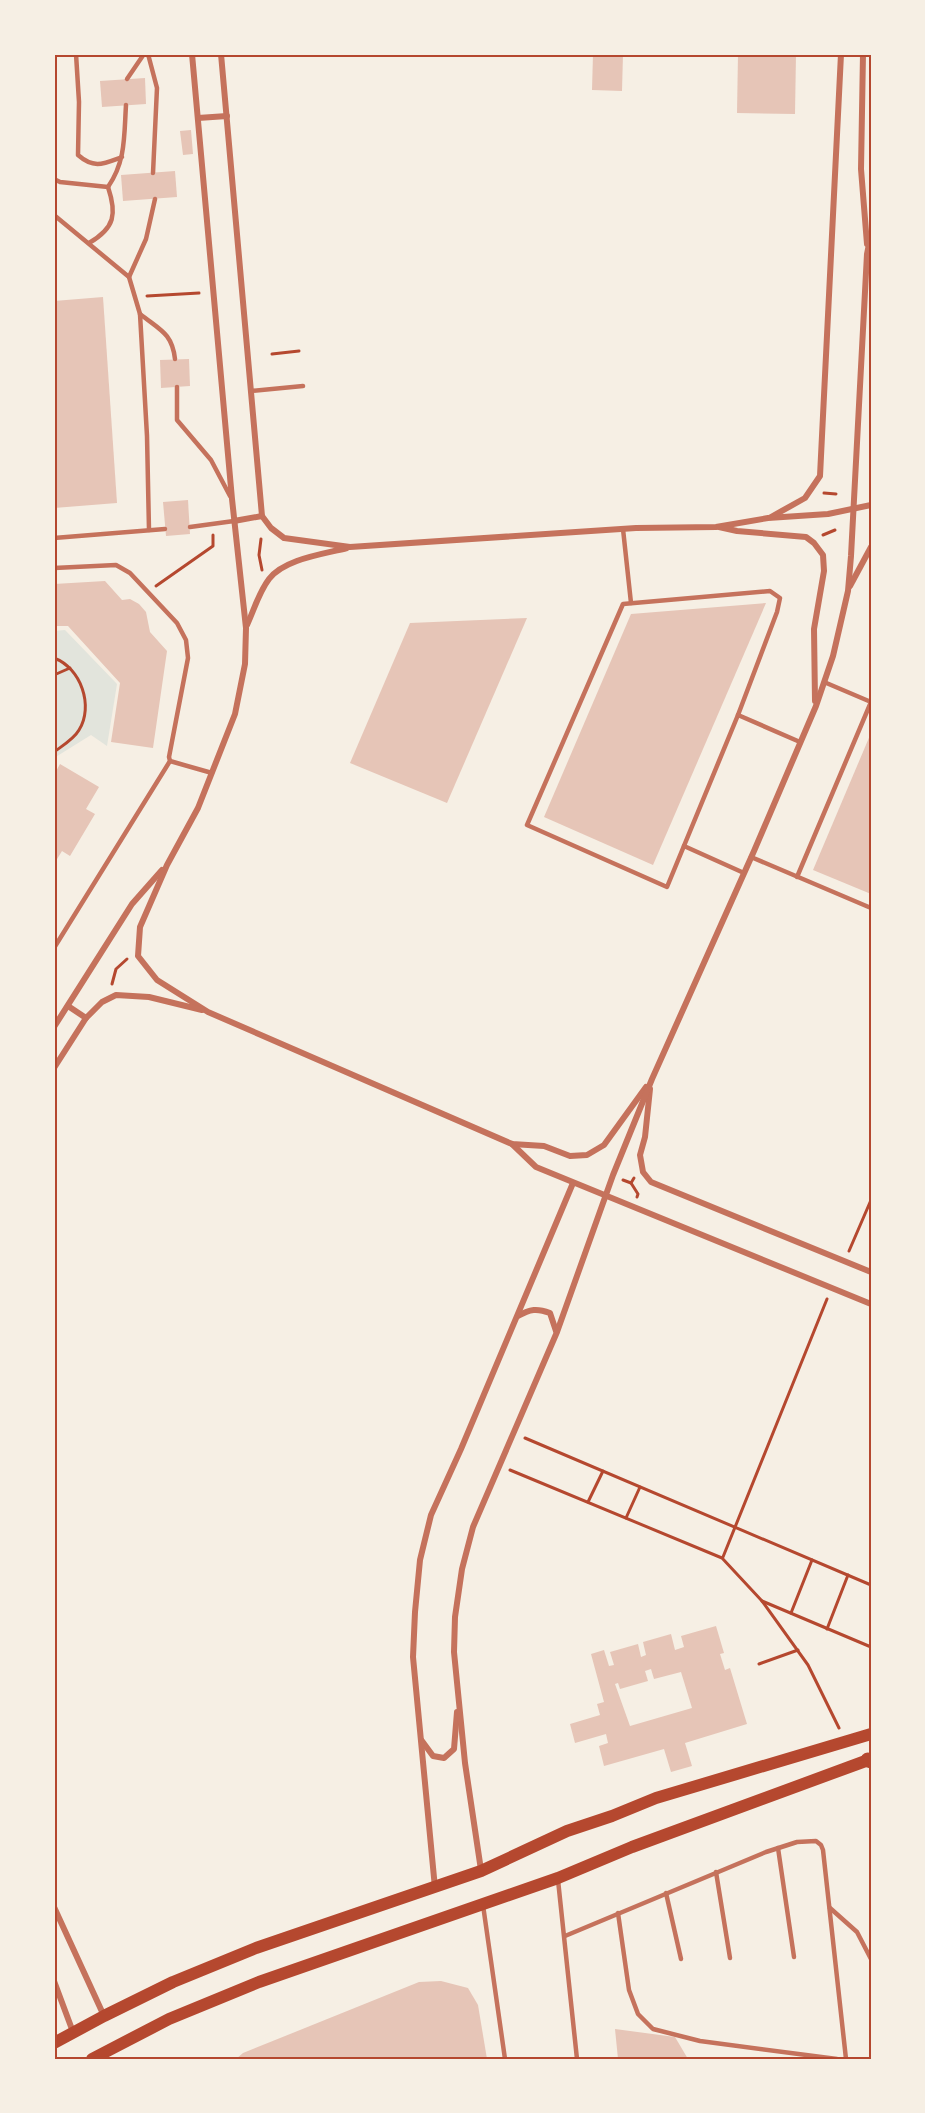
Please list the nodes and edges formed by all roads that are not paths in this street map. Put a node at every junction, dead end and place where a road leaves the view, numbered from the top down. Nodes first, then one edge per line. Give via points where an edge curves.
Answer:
1 (76, 54) edge
2 (146, 54) edge
3 (192, 54) edge
4 (221, 54) edge
5 (841, 54) edge
6 (864, 54) edge
7 (127, 79) dead end
8 (126, 105) dead end
9 (226, 116) junction
10 (198, 118) junction
11 (122, 157) junction
12 (153, 173) dead end
13 (54, 179) edge
14 (108, 187) junction
15 (155, 199) dead end
16 (54, 215) edge
17 (871, 234) edge
18 (89, 243) junction
19 (867, 254) junction
20 (129, 277) junction
21 (140, 314) junction
22 (175, 359) dead end
23 (303, 386) dead end
24 (177, 387) dead end
25 (251, 391) junction
26 (232, 499) junction
27 (871, 505) edge
28 (854, 508) junction
29 (262, 516) junction
30 (768, 518) junction
31 (234, 521) junction
32 (190, 527) dead end
33 (716, 527) junction
34 (165, 529) dead end
35 (623, 529) junction
36 (149, 530) junction
37 (54, 538) edge
38 (350, 547) junction
39 (871, 547) edge
40 (54, 568) edge
41 (848, 591) junction
42 (631, 603) junction
43 (246, 628) junction
44 (824, 682) junction
45 (871, 702) edge
46 (816, 706) junction
47 (738, 715) junction
48 (800, 741) junction
49 (170, 761) junction
50 (212, 772) junction
51 (684, 846) junction
52 (751, 857) junction
53 (166, 865) junction
54 (744, 873) junction
55 (797, 877) junction
56 (871, 908) edge
57 (54, 948) edge
58 (68, 1006) junction
59 (208, 1012) junction
60 (86, 1018) junction
61 (54, 1027) edge
62 (54, 1068) edge
63 (652, 1079) junction
64 (512, 1144) junction
65 (573, 1183) junction
66 (606, 1195) junction
67 (871, 1272) edge
68 (871, 1304) edge
69 (518, 1316) junction
70 (557, 1332) junction
71 (459, 1697) junction
72 (871, 1734) edge
73 (422, 1741) junction
74 (870, 1760) edge
75 (778, 1848) junction
76 (481, 1871) junction
77 (717, 1872) junction
78 (558, 1878) junction
79 (435, 1888) junction
80 (666, 1893) junction
81 (483, 1905) junction
82 (54, 1907) edge
83 (830, 1908) junction
84 (618, 1913) junction
85 (56, 1918) edge
86 (565, 1936) junction
87 (794, 1957) dead end
88 (681, 1959) dead end
89 (730, 1959) dead end
90 (871, 1959) edge
91 (54, 1981) edge
92 (104, 2016) junction
93 (74, 2033) junction
94 (54, 2043) edge
95 (92, 2059) edge
96 (505, 2059) edge
97 (577, 2059) edge
98 (837, 2059) edge
99 (846, 2059) edge

1 - 11 lane via 78,155 88,164 104,164
2 - 7 lane
2 - 12 lane via 157,88
3 - 10 street
4 - 9 street
5 - 30 street via 820,476 806,498
6 - 19 street via 861,169
8 - 11 lane
9 - 10 street
9 - 25 street
10 - 26 street
11 - 14 lane via 118,173
13 - 14 lane
14 - 18 lane via 114,214 101,236
15 - 20 lane via 146,239
16 - 18 lane
17 - 19 street
18 - 20 lane
19 - 28 street
20 - 21 lane
21 - 22 lane via 168,336
21 - 36 lane
23 - 25 lane
24 - 26 lane via 177,420 211,460
25 - 29 street
26 - 31 street
27 - 28 street
28 - 30 street
28 - 41 street
29 - 31 street
29 - 38 street via 284,538
30 - 33 street
31 - 32 lane
31 - 43 street
33 - 35 street
33 - 46 street via 806,537 823,555 814,629
34 - 36 lane
35 - 38 street
35 - 42 lane
36 - 37 lane
38 - 43 street via 282,567 261,592
39 - 41 street
40 - 49 lane via 116,565 130,573 177,623 186,640 188,658
41 - 44 street
42 - 47 lane via 770,591 780,598
42 - 51 lane via 623,604 527,825 667,887
43 - 50 street via 235,714
44 - 45 lane
44 - 46 street
45 - 55 lane
46 - 48 street
47 - 48 lane
47 - 51 lane
48 - 52 street
49 - 50 lane
49 - 57 lane
50 - 53 street via 198,808
51 - 54 lane
52 - 54 street
52 - 55 lane
53 - 58 street via 132,904
53 - 59 street via 140,927 138,956 157,980
54 - 63 street
55 - 56 lane
58 - 60 street
58 - 61 street
59 - 60 street via 149,997 116,995
59 - 64 street
60 - 62 street
63 - 64 street via 604,1145 587,1155 570,1156 544,1146
63 - 66 street
63 - 67 street via 640,1155 643,1172 651,1182
64 - 65 street via 536,1167
65 - 66 street
65 - 69 street
66 - 68 street
66 - 70 street
69 - 70 street via 530,1309 550,1313
69 - 73 street via 431,1515 420,1560 413,1657
70 - 71 street via 473,1527 455,1617
71 - 73 street via 454,1749 444,1758 433,1756
71 - 76 street
72 - 76 main road via 656,1798 567,1831
73 - 79 street
74 - 78 main road
75 - 77 lane
75 - 83 lane via 807,1840 821,1845
75 - 87 lane
76 - 79 main road
77 - 80 lane
77 - 89 lane
78 - 81 main road
78 - 86 lane
79 - 92 main road via 256,1948
80 - 84 lane
80 - 88 lane
81 - 95 main road via 259,1982 169,2019
81 - 96 lane
82 - 85 street
83 - 90 lane via 857,1932
83 - 99 lane
84 - 86 lane
84 - 98 lane via 629,1990 638,2014 652,2029 700,2041
85 - 92 street
86 - 97 lane
91 - 93 street
92 - 93 main road
93 - 94 main road

